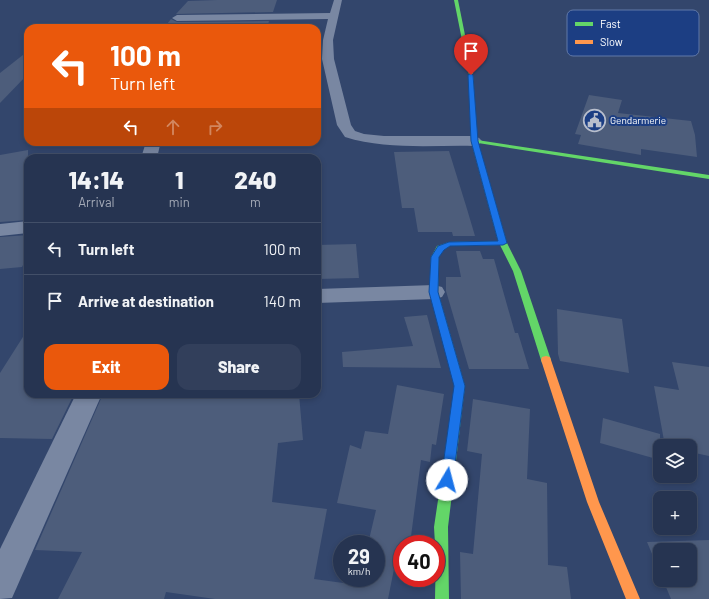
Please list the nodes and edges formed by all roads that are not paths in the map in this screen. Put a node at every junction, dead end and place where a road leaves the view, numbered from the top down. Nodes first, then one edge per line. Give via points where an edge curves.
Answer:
1 (338, 0) edge
2 (456, 0) edge
3 (334, 16) junction
4 (177, 18) dead end
5 (323, 40) edge
6 (322, 59) edge
7 (474, 141) junction
8 (709, 177) edge
9 (24, 227) edge
10 (0, 230) edge
11 (503, 243) junction
12 (434, 292) junction
13 (321, 296) edge
14 (87, 398) edge
15 (0, 586) edge
16 (442, 599) edge
17 (633, 599) edge

1 - 3 street
2 - 7 street via 471,75
3 - 4 street
3 - 5 street
5 - 6 street
6 - 7 street via 344,125 350,134 384,140
7 - 8 street
7 - 11 street
9 - 10 street
11 - 12 street via 449,244 440,248 435,257
11 - 17 street via 517,272 593,502
12 - 13 street
12 - 16 street via 460,386 440,528
14 - 15 street

